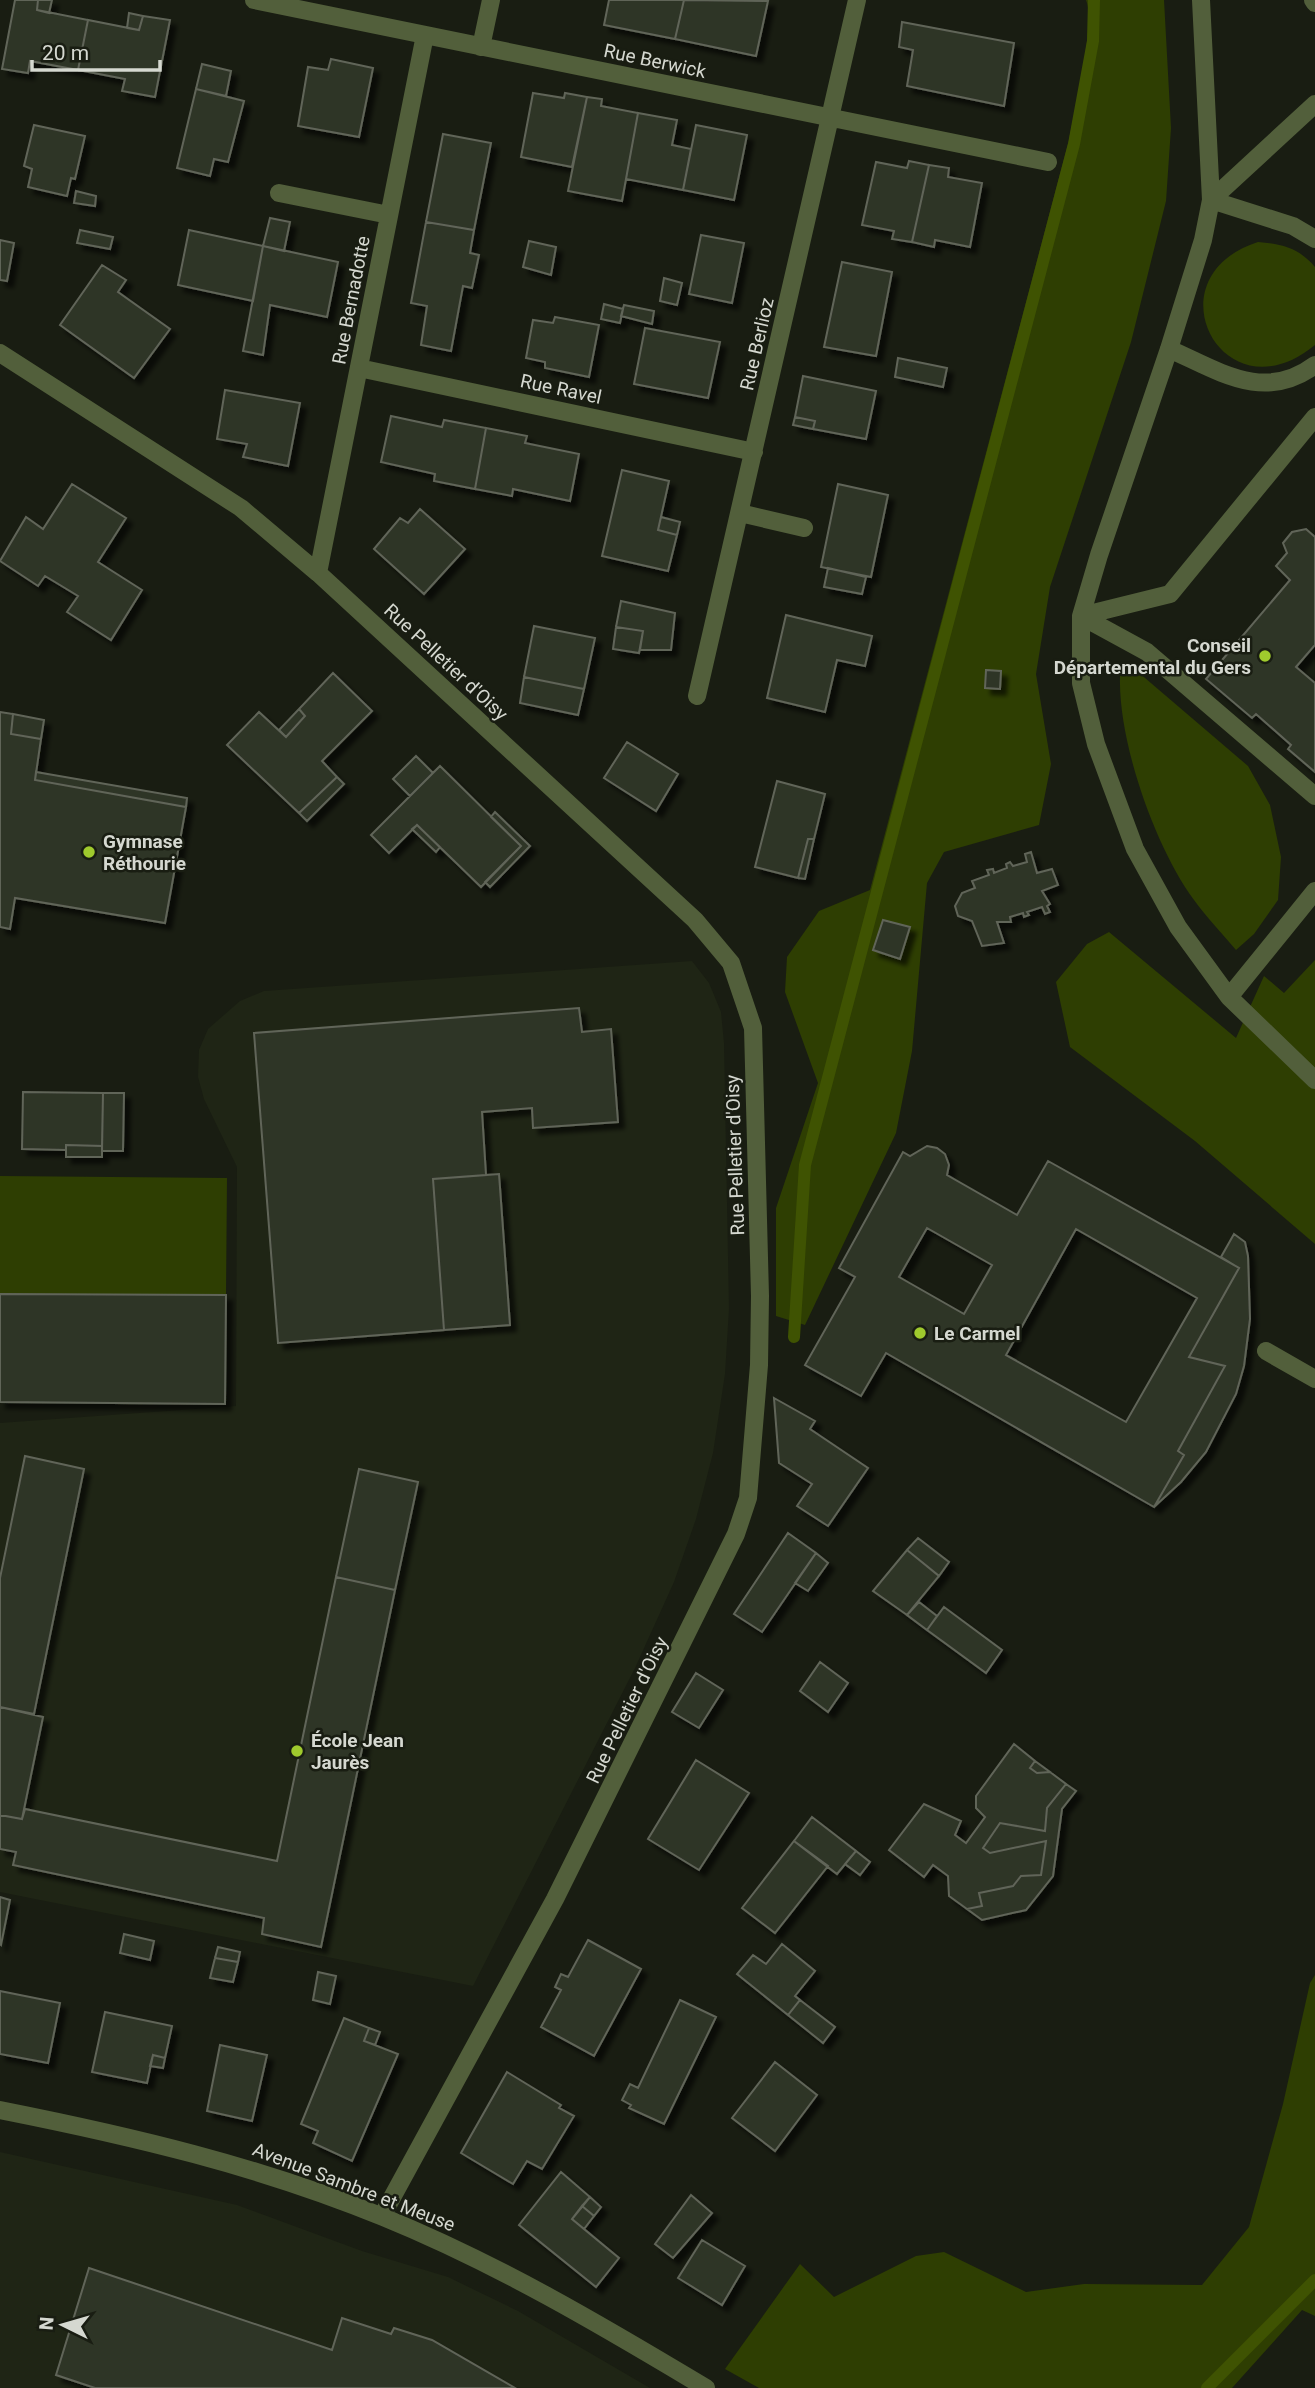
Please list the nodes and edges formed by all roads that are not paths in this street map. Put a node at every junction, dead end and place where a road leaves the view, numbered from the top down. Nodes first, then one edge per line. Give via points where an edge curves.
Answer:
1 (254, 0) edge
2 (491, 0) edge
3 (857, 0) edge
4 (1201, 0) edge
5 (425, 35) junction
6 (481, 47) junction
7 (1315, 104) edge
8 (831, 118) junction
9 (1048, 162) dead end
10 (279, 193) dead end
11 (1210, 200) junction
12 (389, 215) junction
13 (1315, 239) edge
14 (1169, 349) junction
15 (0, 353) edge
16 (1315, 365) edge
17 (359, 368) junction
18 (1315, 417) edge
19 (754, 452) junction
20 (740, 513) junction
21 (804, 528) dead end
22 (318, 573) junction
23 (1081, 616) junction
24 (697, 696) dead end
25 (1315, 796) edge
26 (1315, 891) edge
27 (1229, 997) junction
28 (1315, 1080) edge
29 (1266, 1351) dead end
30 (1315, 1378) edge
31 (0, 2110) edge
32 (382, 2216) junction
33 (706, 2388) edge

1 - 5 street, Rue Berwick
2 - 6 street
3 - 8 street, Rue Berlioz
4 - 11 street
5 - 6 street, Rue Berwick
5 - 12 street, Rue Bernadotte
6 - 8 street, Rue Berwick
7 - 11 street
8 - 9 street, Rue Berwick
8 - 19 street, Rue Berlioz
10 - 12 street
11 - 13 street via 1293,226
11 - 14 street via 1203,240
12 - 17 street, Rue Bernadotte
14 - 16 street via 1237,379 1268,385 1299,377
14 - 23 street
15 - 22 street, Rue Pelletier d'Oisy via 241,508
17 - 19 street, Rue Ravel
17 - 22 street, Rue Bernadotte
18 - 23 street via 1170,594
19 - 20 street, Rue Berlioz
20 - 21 street
20 - 24 street, Rue Berlioz
22 - 32 street, Rue Pelletier d'Oisy via 695,920 731,963 753,1028 760,1296 748,1498 736,1534 567,1877
23 - 25 street via 1147,652
23 - 27 street via 1081,683 1096,744 1135,849 1178,927
26 - 27 street
27 - 28 street
29 - 30 street
31 - 32 street, Avenue Sambre et Meuse via 126,2135 225,2162
32 - 33 street, Avenue Sambre et Meuse via 524,2283

